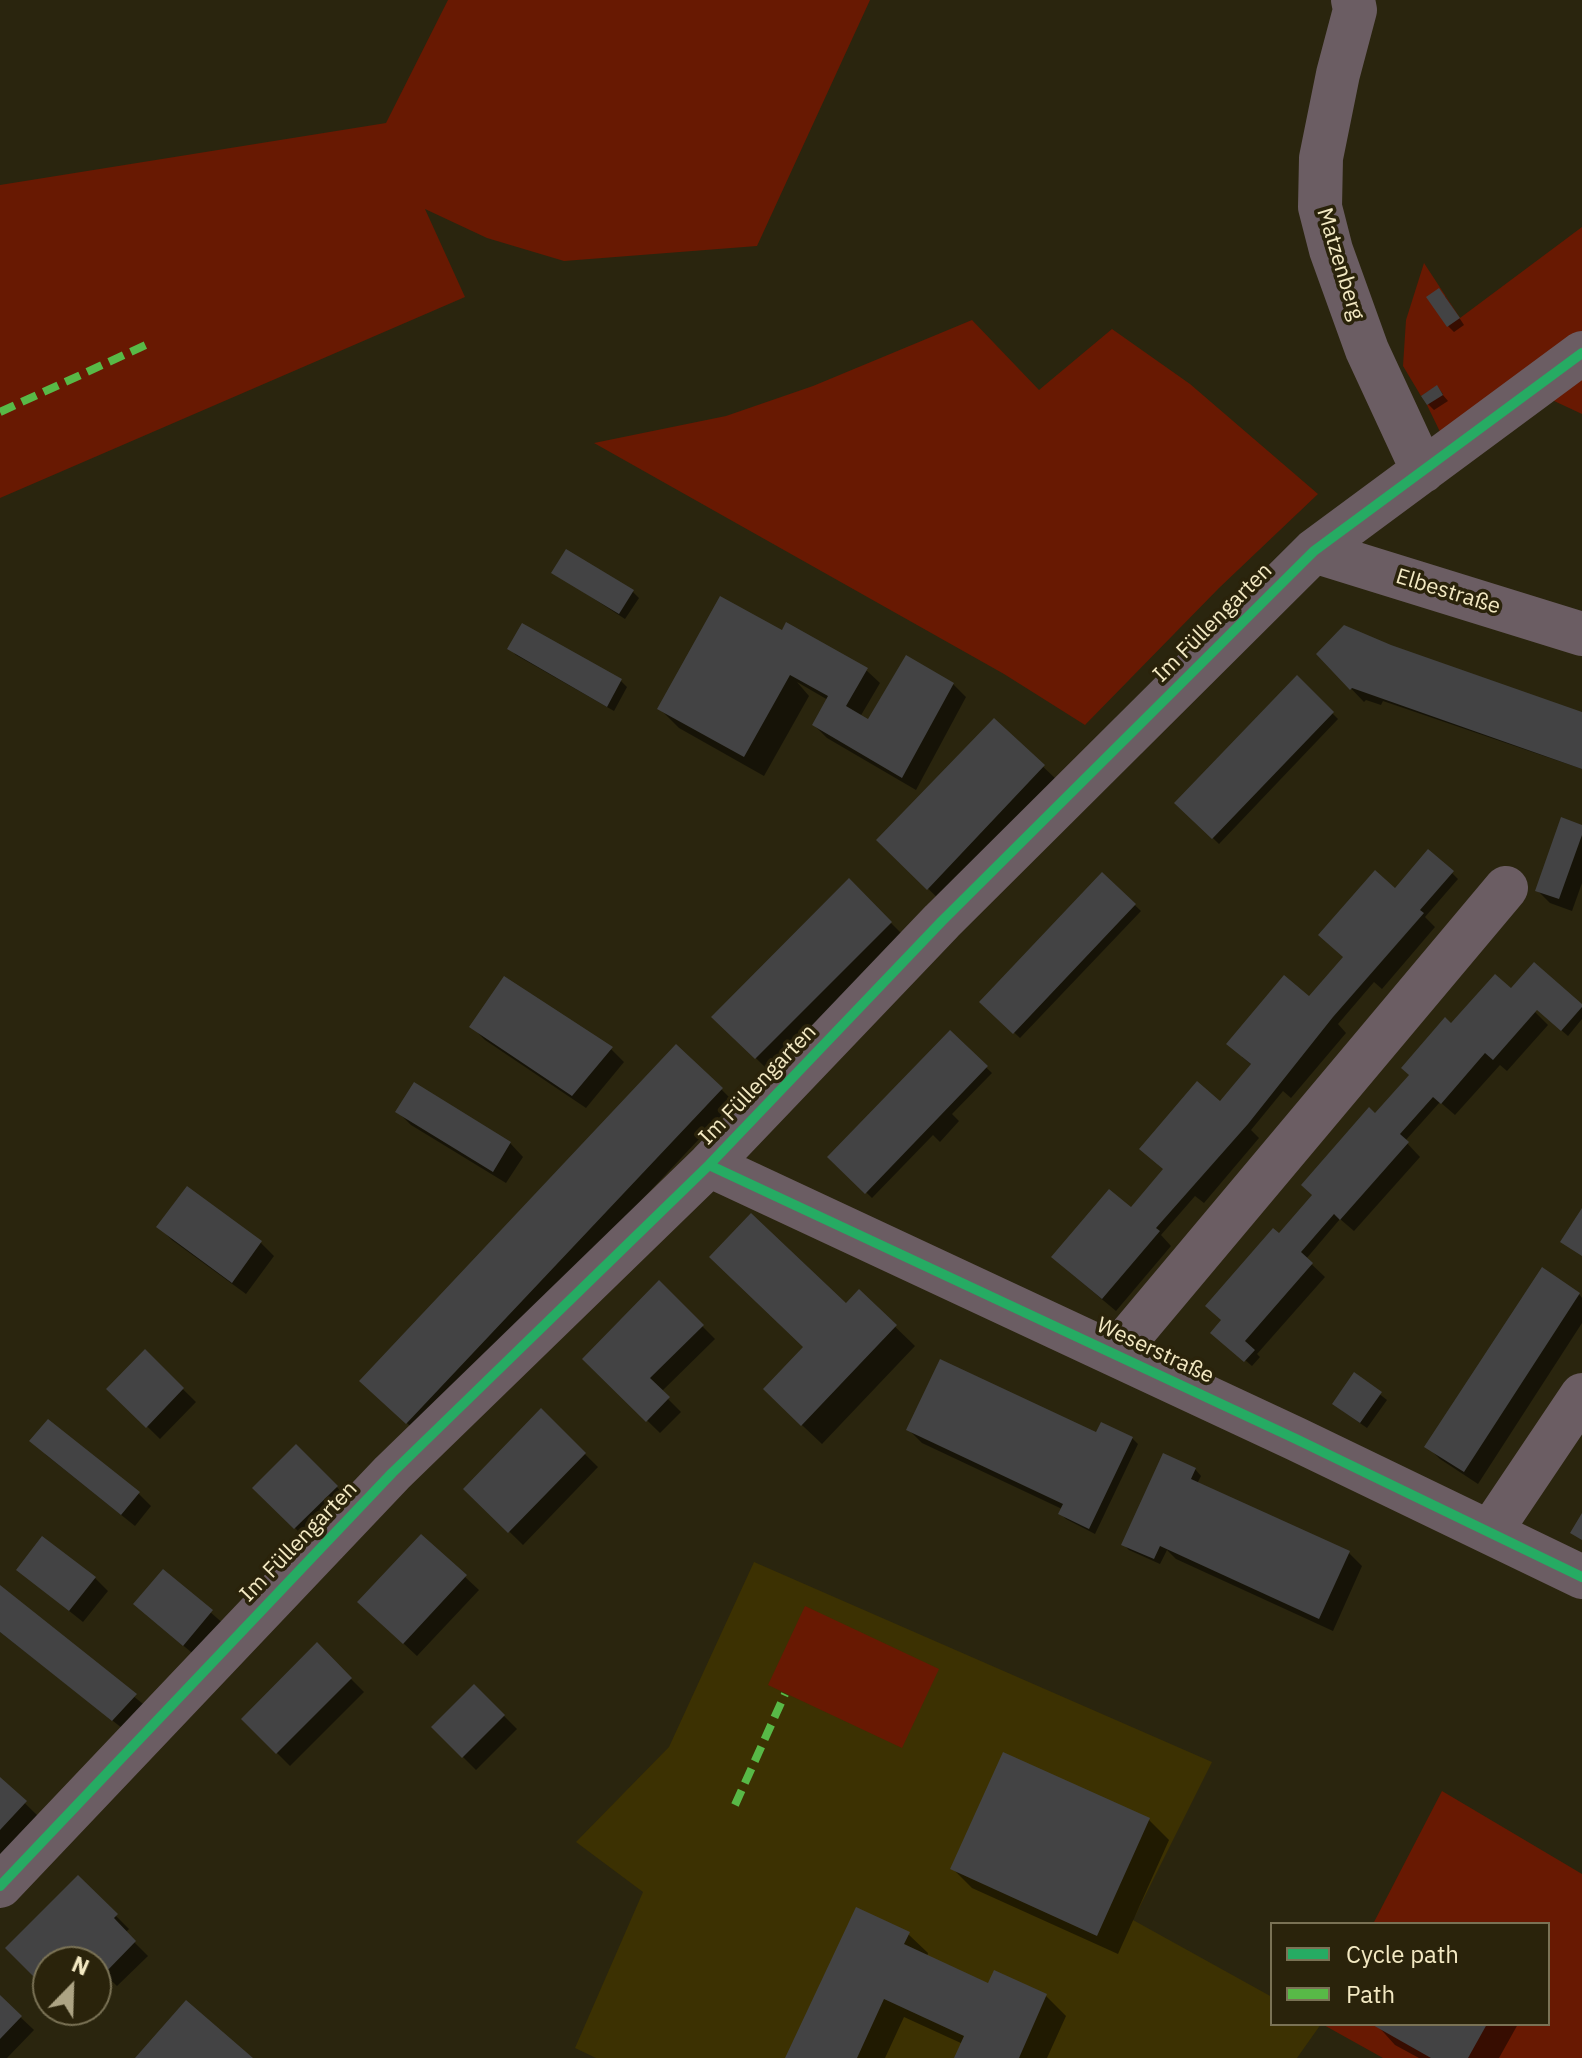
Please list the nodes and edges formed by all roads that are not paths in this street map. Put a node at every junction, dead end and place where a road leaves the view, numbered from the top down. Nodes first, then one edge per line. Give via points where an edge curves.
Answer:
1 (1353, 0) edge
2 (1582, 353) edge
3 (1423, 471) junction
4 (1314, 551) junction
5 (1582, 634) edge
6 (1506, 888) dead end
7 (709, 1165) junction
8 (1115, 1354) junction
9 (1582, 1395) edge
10 (1490, 1532) junction
11 (1582, 1577) edge
12 (0, 1886) edge

1 - 3 street, Matzenberg via 1321,158 1320,207 1367,350
2 - 3 street, Im Füllengarten
3 - 4 street, Im Füllengarten
4 - 5 street, Elbestraße
4 - 7 street, Im Füllengarten via 942,921
6 - 8 street, Weserstraße
7 - 8 street, Weserstraße
7 - 12 street, Im Füllengarten via 392,1473
8 - 10 street, Weserstraße
9 - 10 street
10 - 11 street, Weserstraße

